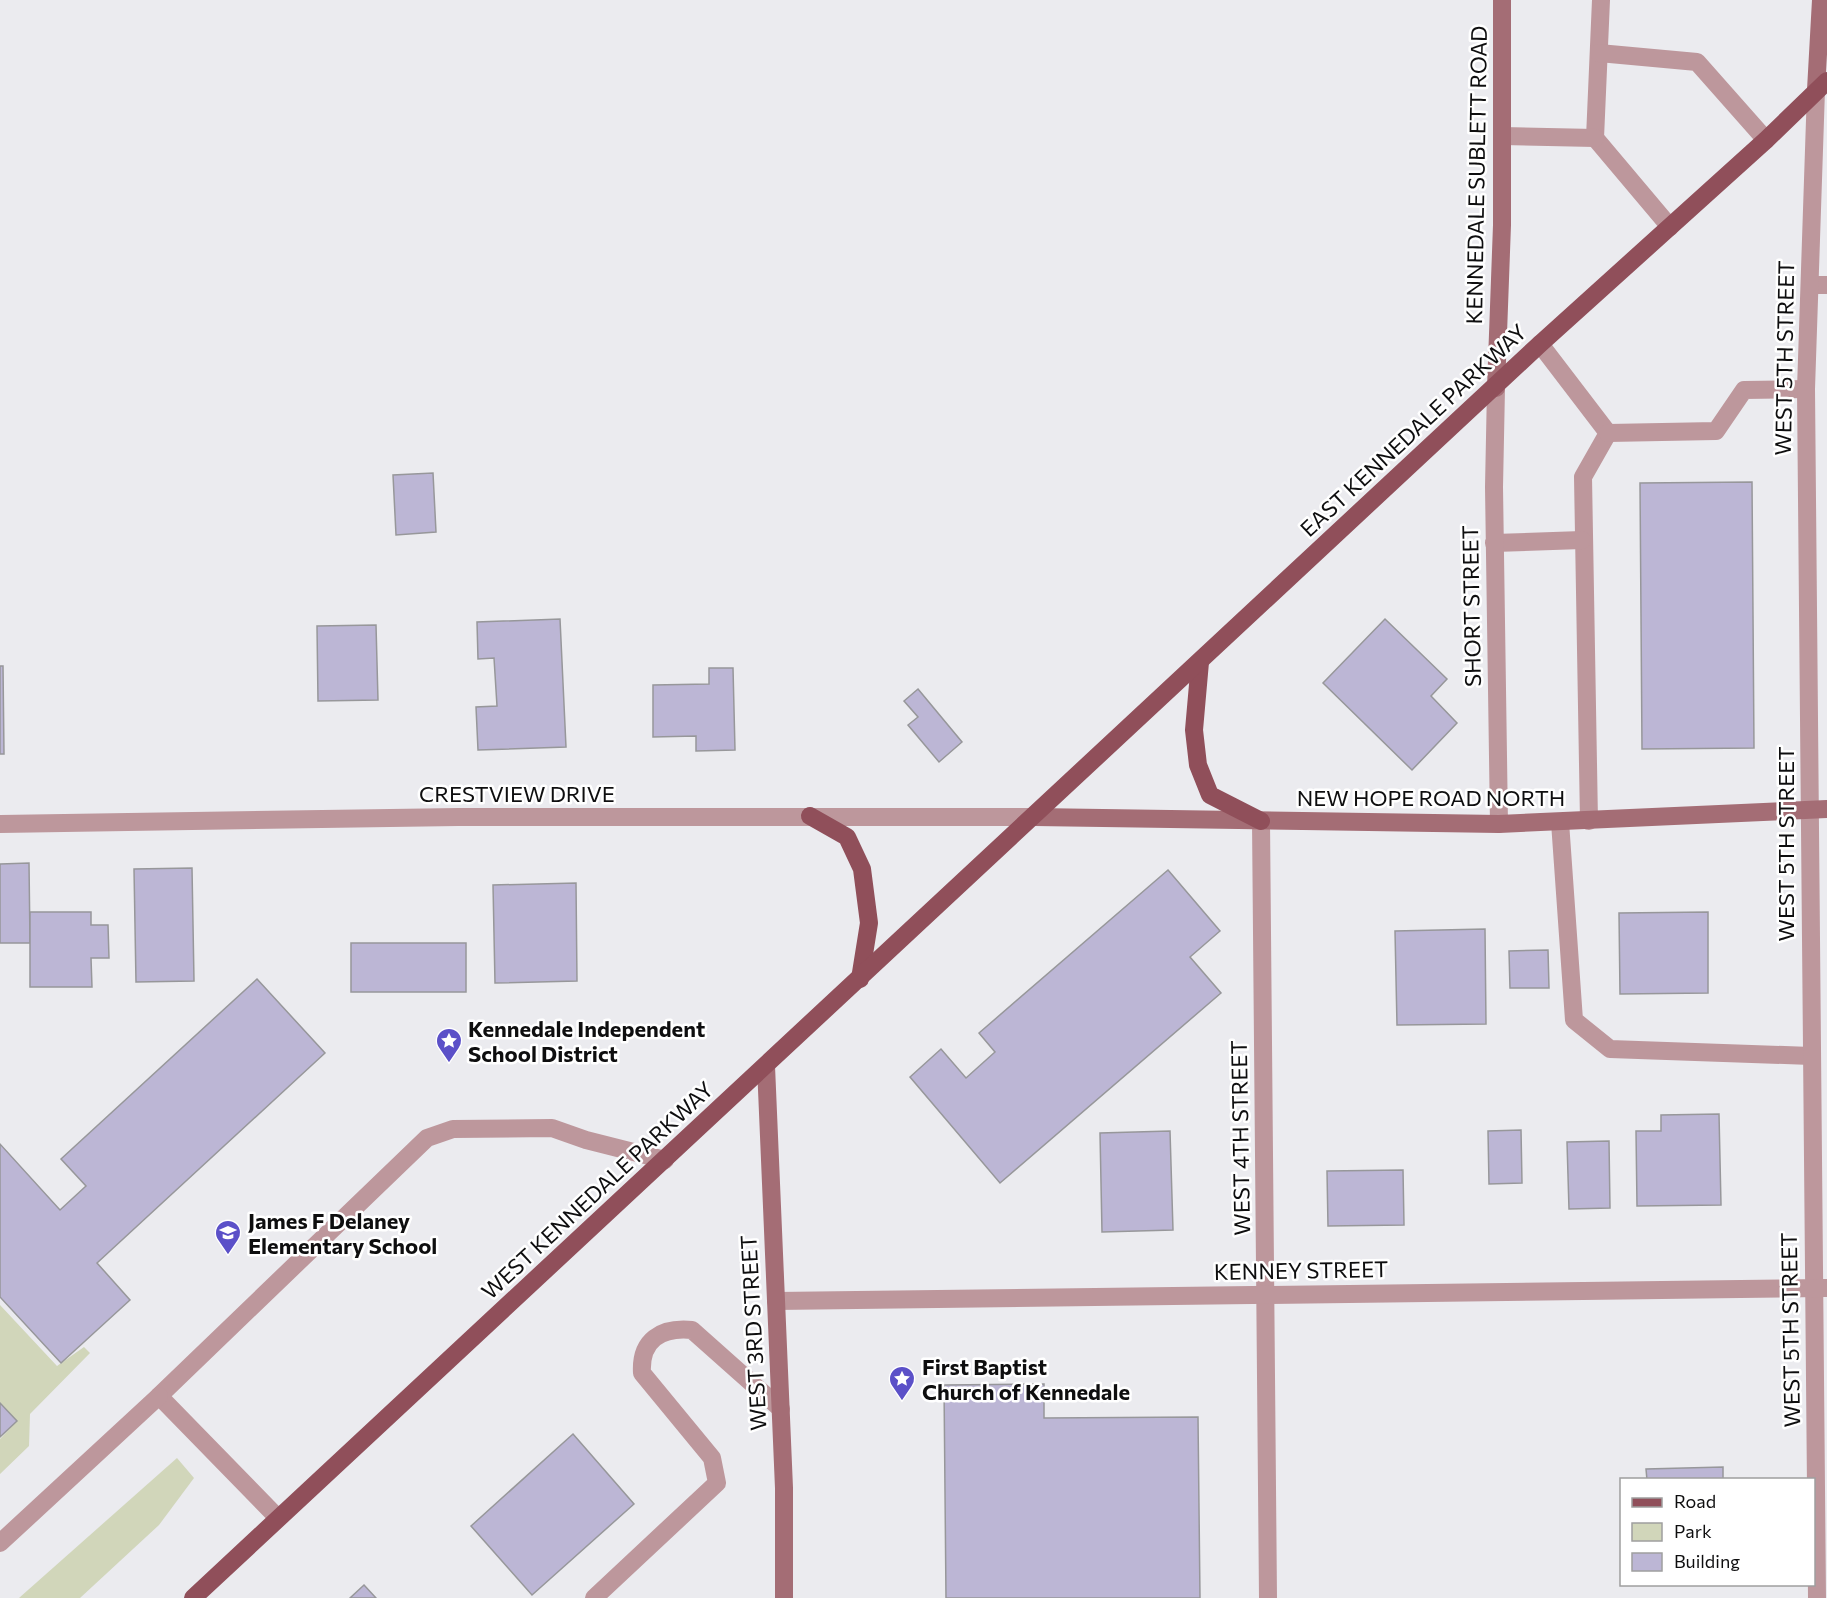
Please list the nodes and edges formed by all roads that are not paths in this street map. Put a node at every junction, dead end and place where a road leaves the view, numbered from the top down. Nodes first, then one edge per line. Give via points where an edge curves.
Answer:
1 (1502, 0) edge
2 (1601, 0) edge
3 (1821, 0) edge
4 (1599, 53) junction
5 (1822, 86) edge
6 (1502, 136) junction
7 (1594, 138) junction
8 (1766, 140) junction
9 (1670, 227) junction
10 (1818, 285) edge
11 (1540, 344) junction
12 (1496, 388) junction
13 (1806, 389) junction
14 (1608, 433) junction
15 (1582, 540) junction
16 (1494, 543) junction
17 (1200, 662) junction
18 (1827, 809) edge
19 (1809, 810) junction
20 (810, 816) junction
21 (1035, 817) junction
22 (1588, 820) junction
23 (1261, 821) junction
24 (1560, 822) junction
25 (0, 824) edge
26 (1499, 824) junction
27 (860, 979) junction
28 (1811, 1056) junction
29 (766, 1066) junction
30 (665, 1160) junction
31 (1820, 1288) edge
32 (1266, 1294) junction
33 (776, 1301) junction
34 (159, 1396) junction
35 (781, 1409) junction
36 (278, 1518) junction
37 (0, 1543) edge
38 (193, 1598) edge
39 (594, 1598) edge
40 (784, 1598) edge
41 (1268, 1598) edge
42 (1817, 1598) edge

1 - 6 street, KENNEDALE SUBLETT ROAD
2 - 4 street
3 - 5 street
4 - 7 street
4 - 8 street via 1696,62
5 - 8 main road, EAST KENNEDALE PARKWAY
5 - 10 street, WEST 5TH STREET
6 - 7 street
6 - 12 street, KENNEDALE SUBLETT ROAD
7 - 9 street
8 - 9 main road, EAST KENNEDALE PARKWAY
9 - 11 main road, EAST KENNEDALE PARKWAY
10 - 13 street, WEST 5TH STREET
11 - 12 main road, EAST KENNEDALE PARKWAY
11 - 14 street
12 - 16 street, SHORT STREET
12 - 17 main road, EAST KENNEDALE PARKWAY
13 - 14 street via 1744,390 1716,431
13 - 19 street, WEST 5TH STREET
14 - 15 street via 1582,477
15 - 16 street
15 - 22 street
16 - 26 street, SHORT STREET
17 - 21 main road, EAST KENNEDALE PARKWAY
17 - 23 main road via 1194,730 1198,765 1210,795
18 - 19 street, NEW HOPE ROAD NORTH
19 - 22 street, NEW HOPE ROAD NORTH
19 - 28 street, WEST 5TH STREET
20 - 21 street, CRESTVIEW DRIVE
20 - 25 street, CRESTVIEW DRIVE
20 - 27 main road via 847,837 862,869 869,923
21 - 23 street, NEW HOPE ROAD NORTH
21 - 27 main road, WEST KENNEDALE PARKWAY
22 - 24 street, NEW HOPE ROAD NORTH
23 - 26 street, NEW HOPE ROAD NORTH
23 - 32 street, WEST 4TH STREET
24 - 26 street, NEW HOPE ROAD NORTH
24 - 28 street via 1574,1020 1610,1049
27 - 29 main road, WEST KENNEDALE PARKWAY
28 - 31 street, WEST 5TH STREET
29 - 30 main road, WEST KENNEDALE PARKWAY
29 - 33 street, WEST 3RD STREET
30 - 34 street via 552,1128 453,1129 427,1138
30 - 36 main road, WEST KENNEDALE PARKWAY
31 - 32 street, KENNEY STREET
31 - 42 street, WEST 5TH STREET
32 - 33 street, KENNEY STREET
32 - 41 street, WEST 4TH STREET
33 - 35 street, WEST 3RD STREET
34 - 36 street
34 - 37 street
35 - 39 street via 692,1330 675,1328 654,1338 641,1356 642,1373 712,1458 717,1483
35 - 40 street, WEST 3RD STREET
36 - 38 main road, WEST KENNEDALE PARKWAY

